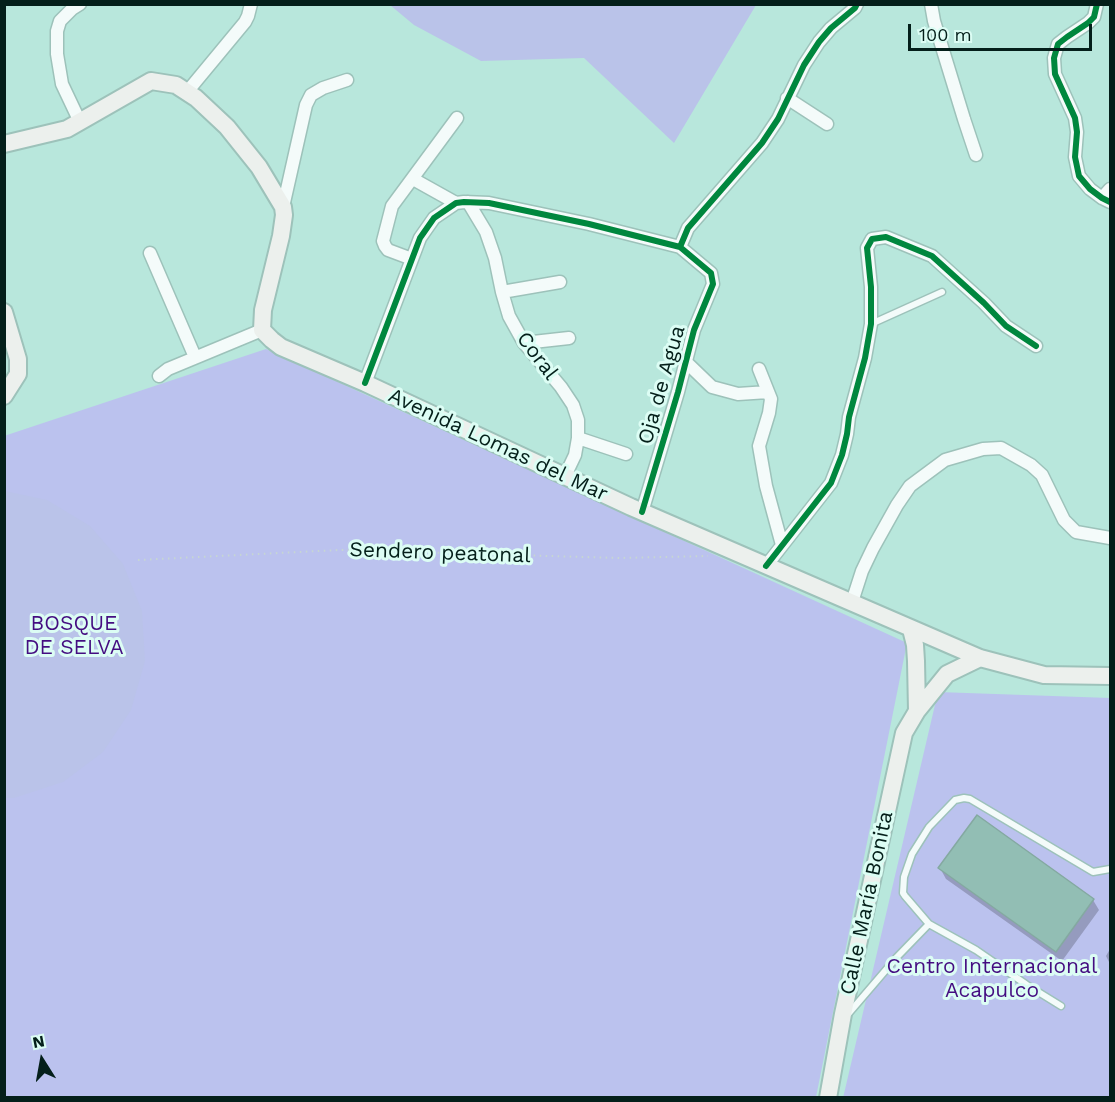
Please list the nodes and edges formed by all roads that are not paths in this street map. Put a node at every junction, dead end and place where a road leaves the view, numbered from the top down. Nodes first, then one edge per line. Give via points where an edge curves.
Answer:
1 (81, 4) edge
2 (251, 4) edge
3 (857, 4) edge
4 (931, 4) edge
5 (1097, 4) edge
6 (347, 80) dead end
7 (188, 92) junction
8 (787, 98) junction
9 (457, 118) dead end
10 (80, 122) junction
11 (827, 124) dead end
12 (4, 144) edge
13 (976, 155) dead end
14 (413, 178) junction
15 (1108, 197) edge
16 (462, 203) junction
17 (283, 207) junction
18 (680, 248) junction
19 (150, 253) dead end
20 (412, 259) junction
21 (560, 282) dead end
22 (502, 292) junction
23 (942, 292) dead end
24 (4, 312) edge
25 (871, 324) junction
26 (262, 330) junction
27 (569, 338) dead end
28 (524, 344) junction
29 (1036, 346) dead end
30 (195, 357) junction
31 (686, 362) junction
32 (759, 369) dead end
33 (159, 376) dead end
34 (365, 383) junction
35 (768, 392) junction
36 (4, 396) edge
37 (578, 438) junction
38 (626, 454) dead end
39 (565, 476) junction
40 (642, 512) junction
41 (1110, 538) edge
42 (782, 546) junction
43 (766, 566) junction
44 (852, 603) junction
45 (911, 629) junction
46 (980, 658) junction
47 (1110, 676) edge
48 (917, 711) junction
49 (1110, 869) edge
50 (928, 924) junction
51 (1061, 1006) dead end
52 (841, 1023) junction
53 (828, 1098) edge

1 - 10 street via 60,21 57,31 62,84
2 - 7 street via 245,22
3 - 8 street via 819,42
4 - 13 street
5 - 15 street via 1094,17 1058,44 1054,58 1055,74 1075,118 1079,176 1090,189
6 - 17 street via 311,95
7 - 10 main road via 176,85 151,81
7 - 17 main road via 227,127 259,167
8 - 11 street
8 - 18 street via 762,143 688,228
9 - 14 street
10 - 12 main road via 67,129
14 - 16 street
14 - 20 street via 392,206 383,241 388,249
16 - 18 street via 489,203
16 - 20 street via 434,218
16 - 22 street, Coral via 486,232
17 - 26 main road
18 - 31 street, Oja de Agua via 711,273 713,284
19 - 30 street
20 - 34 street
21 - 22 street
22 - 28 street, Coral
23 - 25 lane
24 - 36 main road via 18,359 18,374
25 - 29 street via 867,248 872,239 886,237 932,256 1006,326
25 - 42 street via 842,455 831,483
26 - 30 street
26 - 34 main road, Avenida Lomas del Mar via 281,346
27 - 28 street
28 - 37 street, Coral via 573,405
30 - 33 street
31 - 35 street via 712,387 738,394
31 - 40 street, Oja de Agua
32 - 35 street
34 - 39 main road, Avenida Lomas del Mar
35 - 42 street via 769,414 759,446
37 - 38 street
37 - 39 street, Coral
39 - 40 main road, Avenida Lomas del Mar
40 - 43 main road, Avenida Lomas del Mar
41 - 44 street via 1076,532 1064,520 1042,476 1031,465 1000,448 983,449 945,460 910,486 873,548
42 - 43 street
43 - 44 main road, Avenida Lomas del Mar
44 - 45 main road, Avenida Lomas del Mar
45 - 46 main road, Avenida Lomas del Mar
45 - 48 main road, Calle María Bonita
46 - 47 main road, Avenida Lomas del Mar via 1044,675
46 - 48 main road, Calle María Bonita via 947,674
48 - 52 main road, Calle María Bonita via 904,733
49 - 50 lane via 1093,872 970,799 955,800 928,826 904,877 905,896
50 - 51 lane via 976,950
50 - 52 lane
52 - 53 main road, Calle María Bonita

